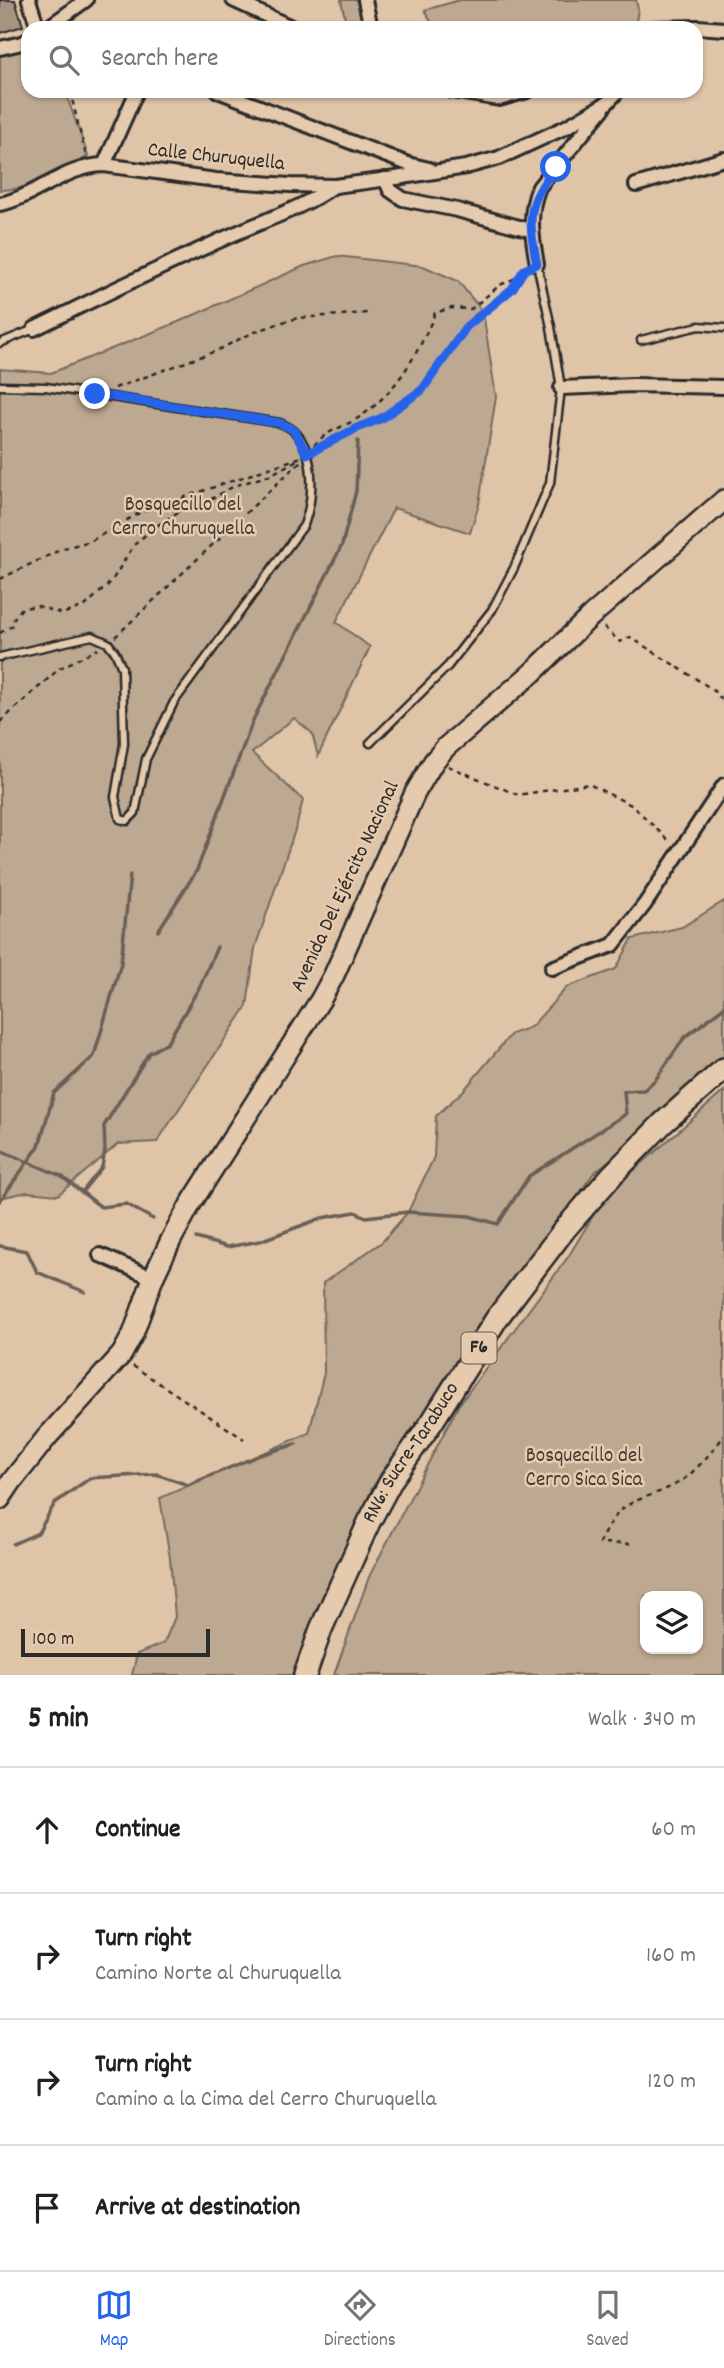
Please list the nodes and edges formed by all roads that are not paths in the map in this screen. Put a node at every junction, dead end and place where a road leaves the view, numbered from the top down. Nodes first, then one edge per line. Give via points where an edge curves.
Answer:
1 (29, 0) edge
2 (365, 0) edge
3 (83, 1) edge
4 (236, 1) edge
5 (36, 21) edge
6 (56, 21) edge
7 (278, 21) edge
8 (370, 21) edge
9 (703, 29) edge
10 (724, 29) edge
11 (21, 42) edge
12 (0, 48) edge
13 (134, 98) edge
14 (236, 98) edge
15 (612, 98) edge
16 (607, 103) junction
17 (724, 159) edge
18 (104, 165) junction
19 (436, 171) junction
20 (385, 179) junction
21 (636, 185) dead end
22 (335, 186) junction
23 (0, 204) edge
24 (530, 230) junction
25 (537, 264) joint
26 (724, 328) edge
27 (34, 329) joint
28 (641, 340) dead end
29 (0, 343) edge
30 (0, 386) edge
31 (724, 387) edge
32 (561, 388) junction
33 (724, 500) edge
34 (0, 657) edge
35 (370, 743) dead end
36 (724, 785) edge
37 (552, 968) dead end
38 (724, 1069) edge
39 (100, 1255) dead end
40 (153, 1278) junction
41 (0, 1499) edge
42 (305, 1675) edge

1 - 5 street
2 - 8 street
3 - 6 street
4 - 7 street
9 - 10 street
11 - 12 street
13 - 18 street
14 - 19 street
15 - 16 street
16 - 19 street, Calle Churuquella via 499,158
16 - 24 street via 539,187
17 - 21 street
18 - 22 street, Calle Churuquella via 216,180
18 - 23 street, Calle Churuquella via 70,172
19 - 20 street, Calle Churuquella
20 - 22 street, Calle Churuquella
20 - 24 street via 390,190 403,199
22 - 27 street via 312,202 215,242
24 - 25 street
25 - 32 lane
26 - 28 lane via 699,326
27 - 29 lane
30 - 34 lane via 46,387 280,423 294,430 307,454 311,503 304,525 174,702 146,759 135,813 127,821 120,819 114,797 124,744 122,668 115,652 92,636
31 - 32 street
32 - 35 lane via 550,483 492,610 448,666
33 - 40 main road, Avenida Del Ejército Nacional via 434,761 415,793 334,975 190,1205
36 - 37 street via 613,945
38 - 42 highway, RN6: Sucre-Tarabuco / F6 via 613,1174 497,1318 392,1479 321,1629
39 - 40 street
40 - 41 main road, Avenida Del Ejército Nacional via 133,1334 119,1357 47,1437

